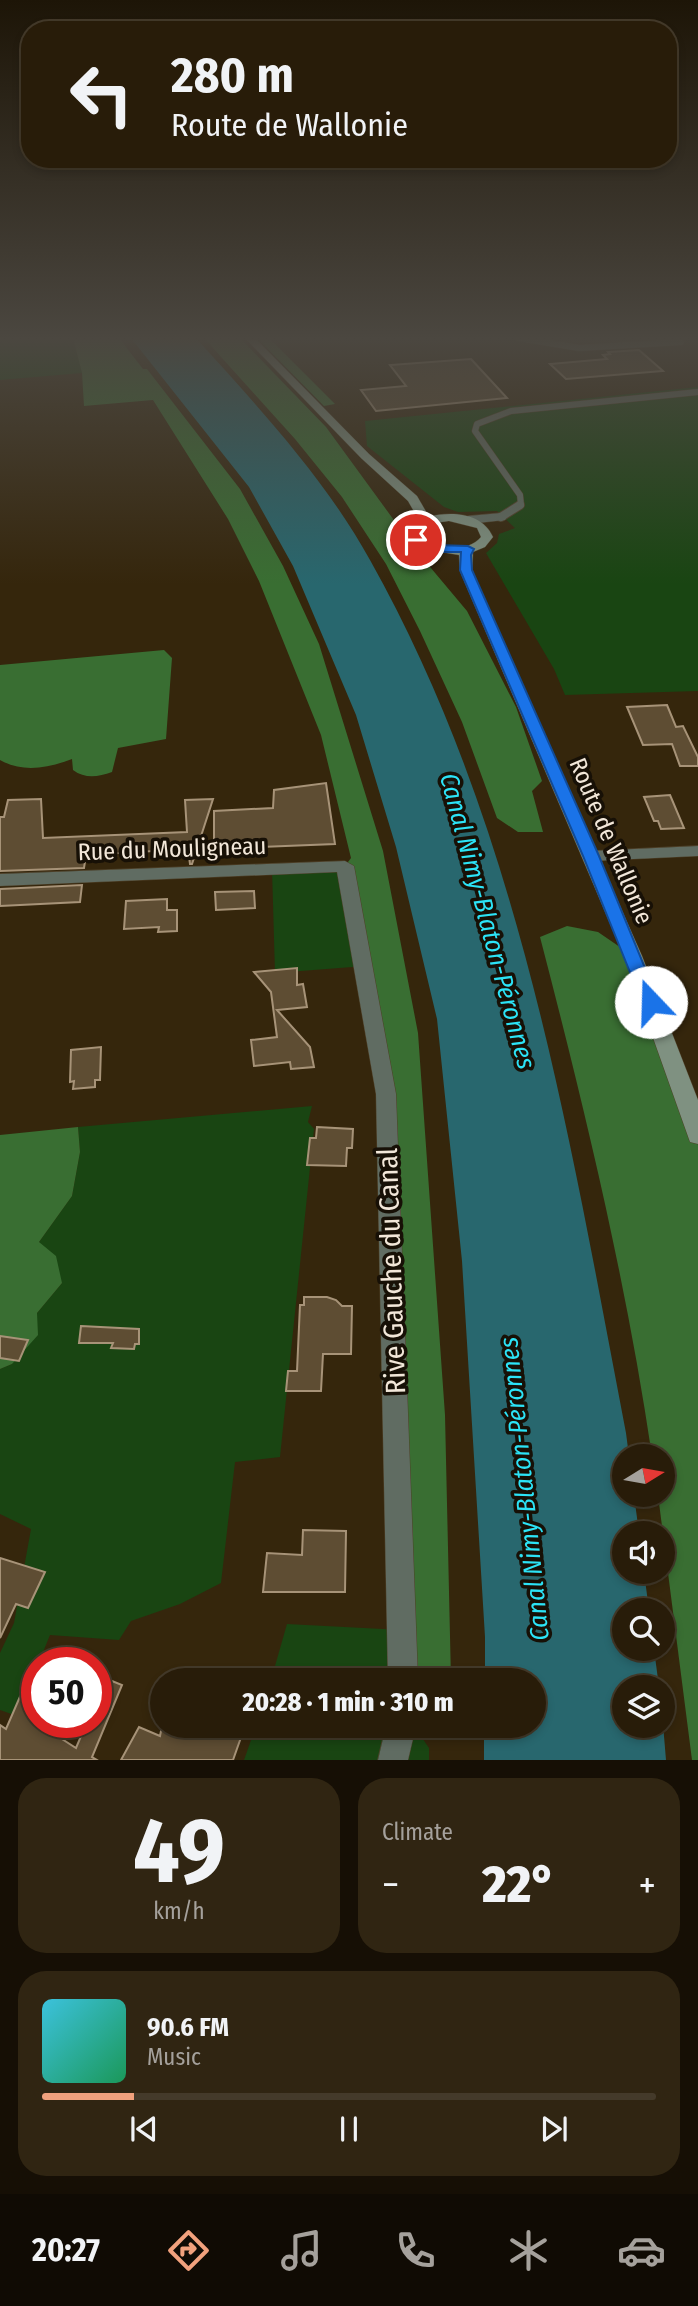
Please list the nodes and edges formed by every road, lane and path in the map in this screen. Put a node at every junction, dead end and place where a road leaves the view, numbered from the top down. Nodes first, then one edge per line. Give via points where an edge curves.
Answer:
1 (330, 420) edge
2 (485, 420) edge
3 (413, 499) junction
4 (501, 517) junction
5 (463, 519) junction
6 (417, 526) junction
7 (482, 526) junction
8 (433, 548) junction
9 (468, 549) junction
10 (466, 570) junction
11 (698, 851) edge
12 (591, 856) junction
13 (345, 866) joint
14 (0, 880) edge
15 (698, 1136) edge
16 (403, 1668) edge
17 (398, 1738) edge
18 (393, 1760) edge

1 - 3 main road
2 - 4 lane via 475,431 520,495 521,505
3 - 5 main road via 436,512
3 - 6 main road via 422,514
4 - 5 street
4 - 7 street
5 - 6 main road via 438,518
5 - 7 main road
6 - 8 main road via 416,540
7 - 9 main road via 487,531 485,542
8 - 9 main road
8 - 10 main road via 453,557
9 - 10 main road
10 - 12 main road, Route de Wallonie
11 - 12 street
12 - 15 main road, Route de Wallonie
13 - 14 street, Rue du Mouligneau
13 - 16 street, Rive Gauche du Canal via 386,1094
17 - 18 street

